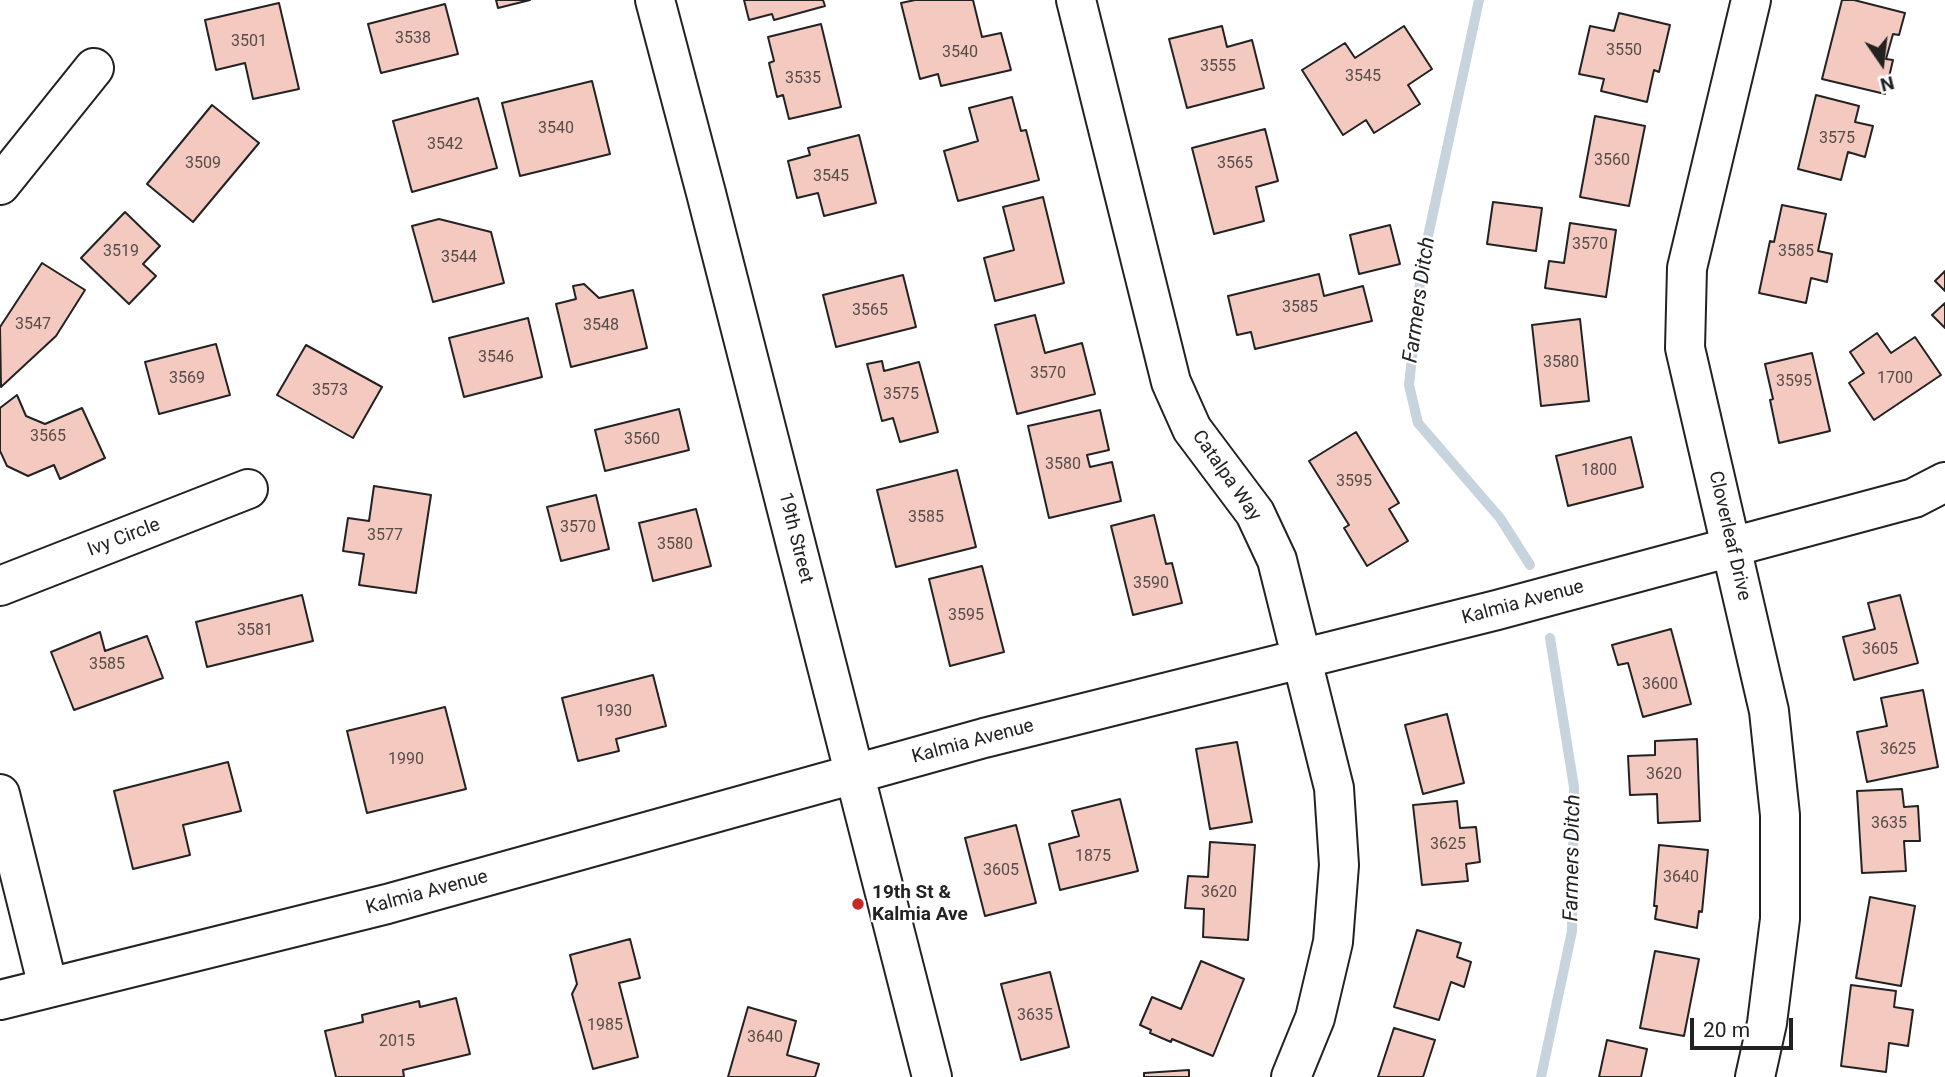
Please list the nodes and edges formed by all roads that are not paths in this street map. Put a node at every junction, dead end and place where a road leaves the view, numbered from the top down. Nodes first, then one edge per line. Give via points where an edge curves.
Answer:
1 (655, 0) edge
2 (1076, 0) edge
3 (1751, 0) edge
4 (94, 68) dead end
5 (0, 185) edge
6 (1945, 482) edge
7 (248, 489) dead end
8 (1732, 547) junction
9 (0, 586) edge
10 (1301, 659) junction
11 (854, 774) junction
12 (0, 794) edge
13 (48, 987) junction
14 (0, 1000) edge
15 (932, 1077) edge
16 (1291, 1077) edge
17 (1755, 1077) edge

1 - 11 street, 19th Street
2 - 10 street, Catalpa Way via 1171,382 1192,429 1255,513 1277,560
3 - 8 street, Cloverleaf Drive via 1687,268 1685,348
4 - 5 street
6 - 8 street, Kalmia Avenue via 1913,498
7 - 9 street, Ivy Circle
8 - 10 street, Kalmia Avenue
8 - 17 street, Cloverleaf Drive via 1769,711 1780,815 1780,919 1768,1023
10 - 11 street, Kalmia Avenue
10 - 16 street, Catalpa Way via 1334,788 1339,865 1332,942 1315,1018
11 - 13 street, Kalmia Avenue via 387,904
11 - 15 street, 19th Street
12 - 13 street
13 - 14 street, Kalmia Avenue

